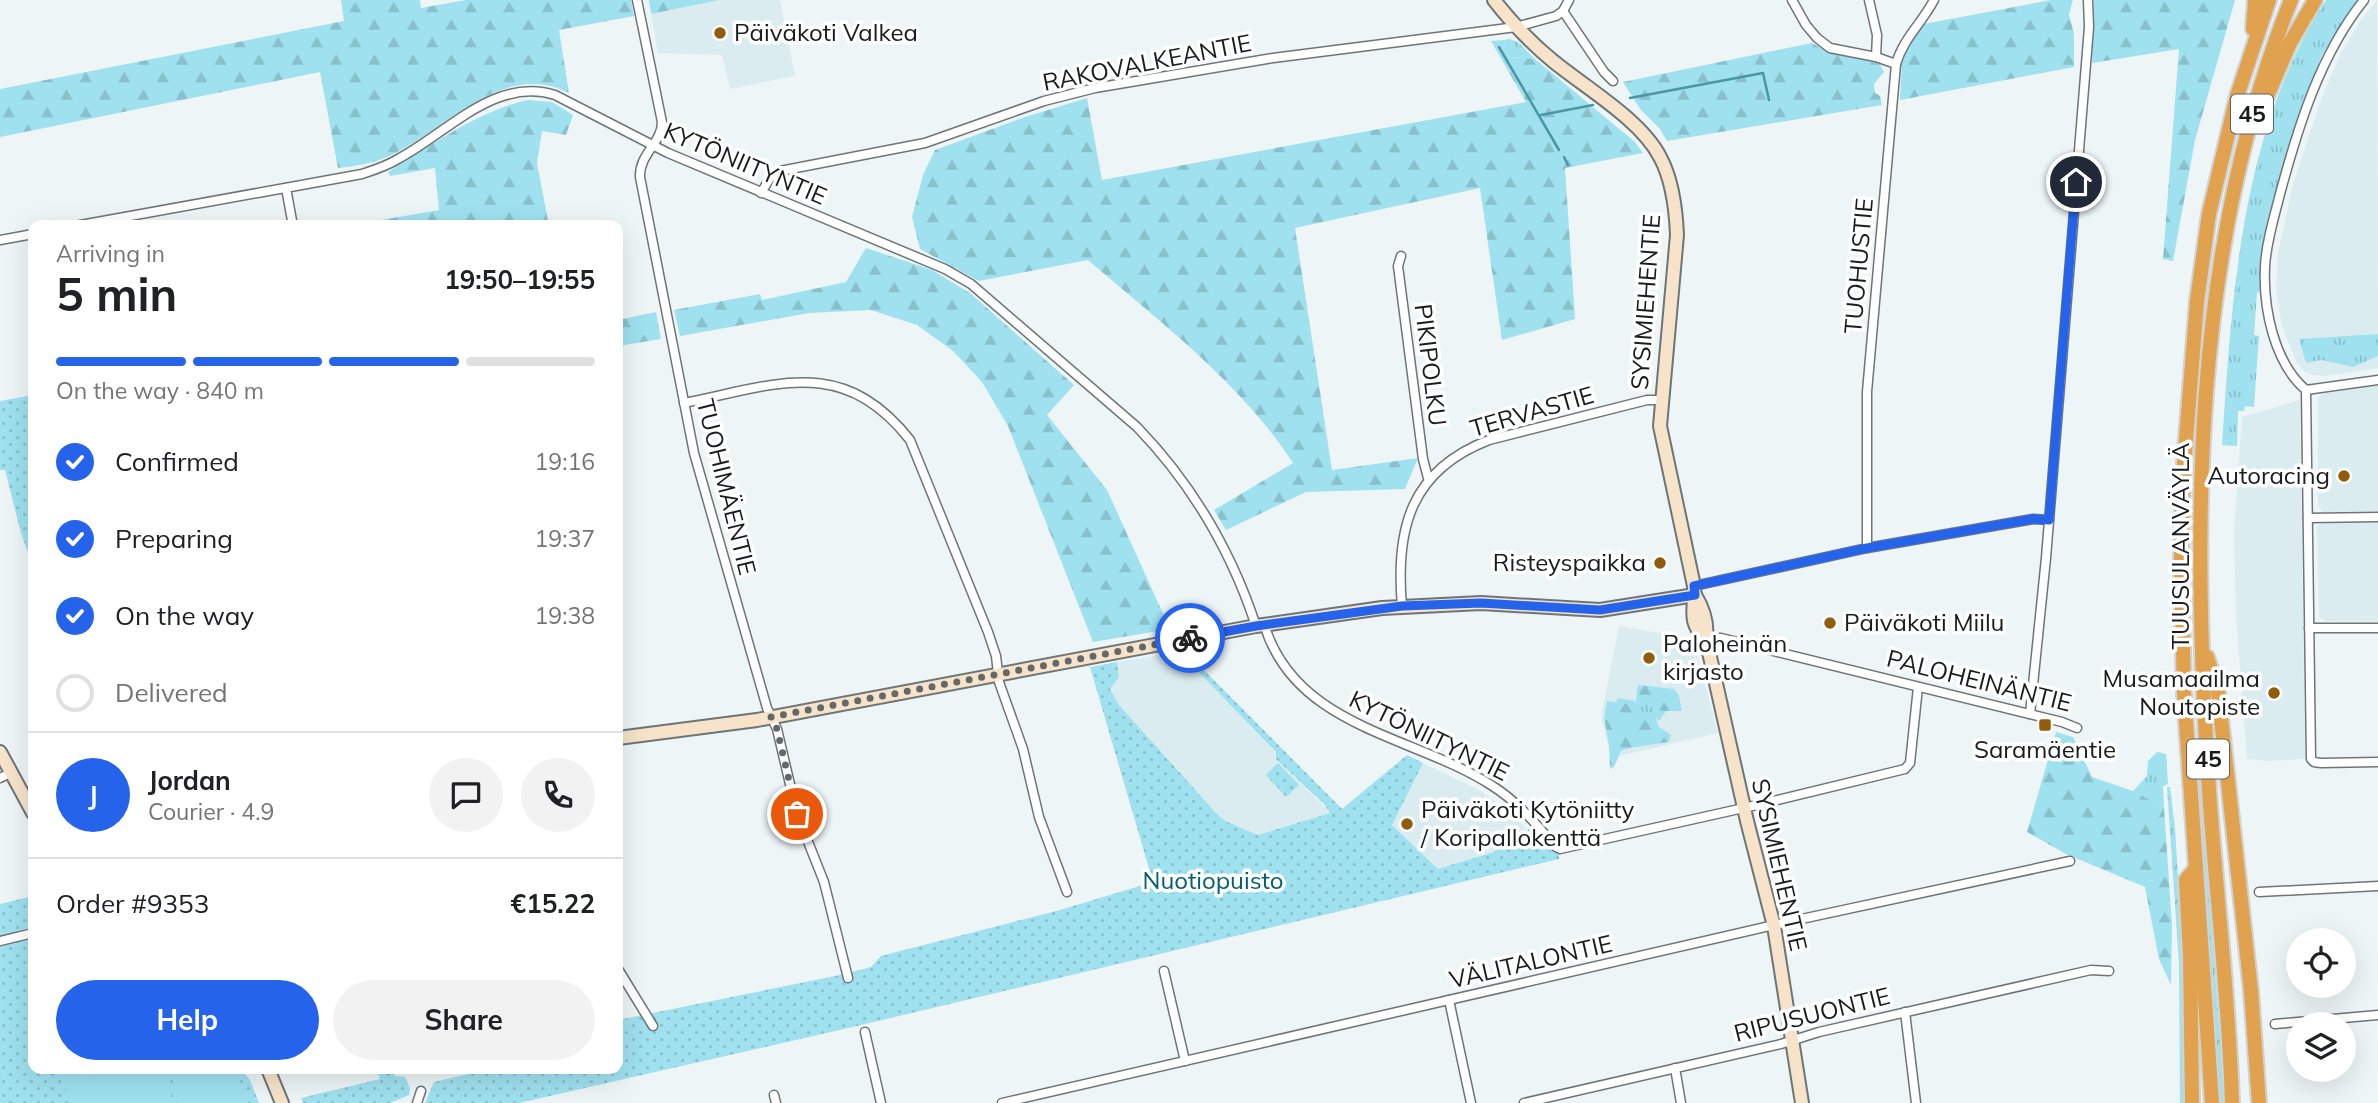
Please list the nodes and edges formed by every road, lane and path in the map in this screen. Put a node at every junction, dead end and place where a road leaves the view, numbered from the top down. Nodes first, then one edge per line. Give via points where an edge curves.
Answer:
1 (637, 0) edge
2 (1494, 0) edge
3 (1569, 0) edge
4 (1792, 0) edge
5 (1869, 0) edge
6 (1934, 0) edge
7 (2088, 0) edge
8 (2255, 0) edge
9 (2269, 0) edge
10 (2291, 0) edge
11 (2315, 0) edge
12 (2364, 0) edge
13 (1563, 12) junction
14 (1516, 27) junction
15 (2251, 52) junction
16 (1876, 57) junction
17 (1896, 64) junction
18 (1613, 81) dead end
19 (653, 145) junction
20 (2237, 170) junction
21 (286, 188) junction
22 (761, 193) junction
23 (114, 220) edge
24 (292, 220) edge
25 (28, 235) edge
26 (0, 240) edge
27 (1401, 256) dead end
28 (2378, 380) edge
29 (2306, 390) junction
30 (1661, 400) junction
31 (684, 402) junction
32 (1429, 478) junction
33 (2378, 517) edge
34 (2308, 518) junction
35 (2049, 520) junction
36 (1867, 548) junction
37 (1695, 590) junction
38 (1402, 606) junction
39 (1260, 625) junction
40 (2309, 628) junction
41 (2378, 628) edge
42 (1706, 639) junction
43 (2202, 639) junction
44 (999, 674) junction
45 (1918, 687) junction
46 (2030, 714) junction
47 (771, 717) junction
48 (2077, 728) dead end
49 (623, 736) edge
50 (0, 752) edge
51 (2378, 762) edge
52 (5, 775) edge
53 (28, 806) edge
54 (1744, 808) junction
55 (2070, 861) dead end
56 (2196, 868) junction
57 (2378, 886) edge
58 (1067, 892) dead end
59 (2259, 892) dead end
60 (1774, 926) junction
61 (28, 934) edge
62 (0, 941) edge
63 (1164, 971) dead end
64 (2109, 971) dead end
65 (623, 977) edge
66 (848, 978) dead end
67 (1449, 1000) junction
68 (1905, 1012) junction
69 (2378, 1015) edge
70 (2275, 1024) dead end
71 (653, 1026) dead end
72 (865, 1032) dead end
73 (1794, 1040) junction
74 (1185, 1061) junction
75 (1675, 1068) junction
76 (270, 1074) edge
77 (421, 1091) dead end
78 (282, 1103) edge
79 (417, 1103) edge
80 (881, 1103) edge
81 (1002, 1103) edge
82 (1471, 1103) edge
83 (1524, 1103) edge
84 (1681, 1103) edge
85 (1802, 1103) edge
86 (1916, 1103) edge
87 (2192, 1103) edge
88 (2212, 1103) edge
89 (2234, 1103) edge
90 (2261, 1103) edge

1 - 19 street, TUOHIMÄENTIE via 662,122
2 - 14 street, SYSIMIEHENTIE
3 - 13 street
4 - 16 street via 1817,38 1830,48
5 - 16 street via 1877,35
6 - 17 street, TUOHUSTIE via 1905,41
7 - 35 street
8 - 15 highway
9 - 15 highway, TUUSULANVÄYLÄ / 45
10 - 20 highway, TUUSULANVÄYLÄ / 45 via 2255,101
11 - 20 highway via 2281,63
12 - 29 street via 2337,39 2312,93 2286,171 2264,265 2276,341 2292,375
13 - 14 street, RAKOVALKEANTIE
13 - 18 street
14 - 22 street, RAKOVALKEANTIE via 1273,58 1068,94 925,143 780,171
14 - 30 street, SYSIMIEHENTIE via 1639,129 1661,158 1675,209 1676,235
15 - 56 highway, TUUSULANVÄYLÄ / 45 via 2209,214 2188,393 2182,587
16 - 17 street
17 - 36 street, TUOHUSTIE via 1867,392
19 - 21 street, KYTÖNIITYNTIE via 555,95 524,92 478,107 380,168
19 - 22 street, KYTÖNIITYNTIE
19 - 31 street, TUOHIMÄENTIE via 641,163 640,177
20 - 43 highway, TUUSULANVÄYLÄ / 45 via 2220,260 2207,394
21 - 23 street, KYTÖNIITYNTIE
21 - 24 street
22 - 39 street, KYTÖNIITYNTIE via 959,276 1137,426 1204,511
25 - 26 street
27 - 32 street, PIKIPOLKU via 1398,266
28 - 29 street
29 - 34 street
30 - 32 street, TERVASTIE via 1489,440 1464,451
30 - 37 street, SYSIMIEHENTIE via 1661,435
31 - 44 street via 782,383 824,383 856,394 891,417 910,440 918,459 988,632
31 - 47 street, TUOHIMÄENTIE via 707,502
32 - 38 street, TERVASTIE via 1405,530
33 - 34 street
34 - 40 street
35 - 36 street
35 - 46 street
36 - 37 street
37 - 38 street via 1600,610 1481,603
37 - 42 street, SYSIMIEHENTIE
38 - 39 street
39 - 44 street
39 - 54 street, KYTÖNIITYNTIE via 1278,657 1323,705 1490,784 1522,809 1556,848
40 - 41 street
40 - 51 street via 2311,759 2321,763
42 - 45 street, PALOHEINÄNTIE via 1721,638
42 - 54 street, SYSIMIEHENTIE
43 - 89 highway, TUUSULANVÄYLÄ / 45
43 - 90 highway via 2218,691
44 - 47 street
44 - 58 street via 1039,817
45 - 46 street, PALOHEINÄNTIE
45 - 54 street via 1910,763 1905,769
46 - 48 street, PALOHEINÄNTIE
47 - 49 street
47 - 66 street, TUOHIMÄENTIE via 797,814 831,904
50 - 52 street
52 - 53 street
54 - 60 street, SYSIMIEHENTIE
55 - 60 street, VÄLITALONTIE
56 - 87 highway via 2186,880
56 - 88 highway, TUUSULANVÄYLÄ / 45
57 - 59 street
60 - 67 street, VÄLITALONTIE
60 - 73 street, SYSIMIEHENTIE
61 - 62 street
63 - 74 street
64 - 68 street, RIPUSUONTIE via 2091,970
65 - 71 street
67 - 74 street, VÄLITALONTIE
67 - 82 street
68 - 73 street, RIPUSUONTIE
68 - 86 street
69 - 70 street
72 - 80 street
73 - 75 street, RIPUSUONTIE
73 - 85 street, SYSIMIEHENTIE
74 - 81 street, VÄLITALONTIE
75 - 83 street, RIPUSUONTIE
75 - 84 street
76 - 78 street
77 - 79 street

